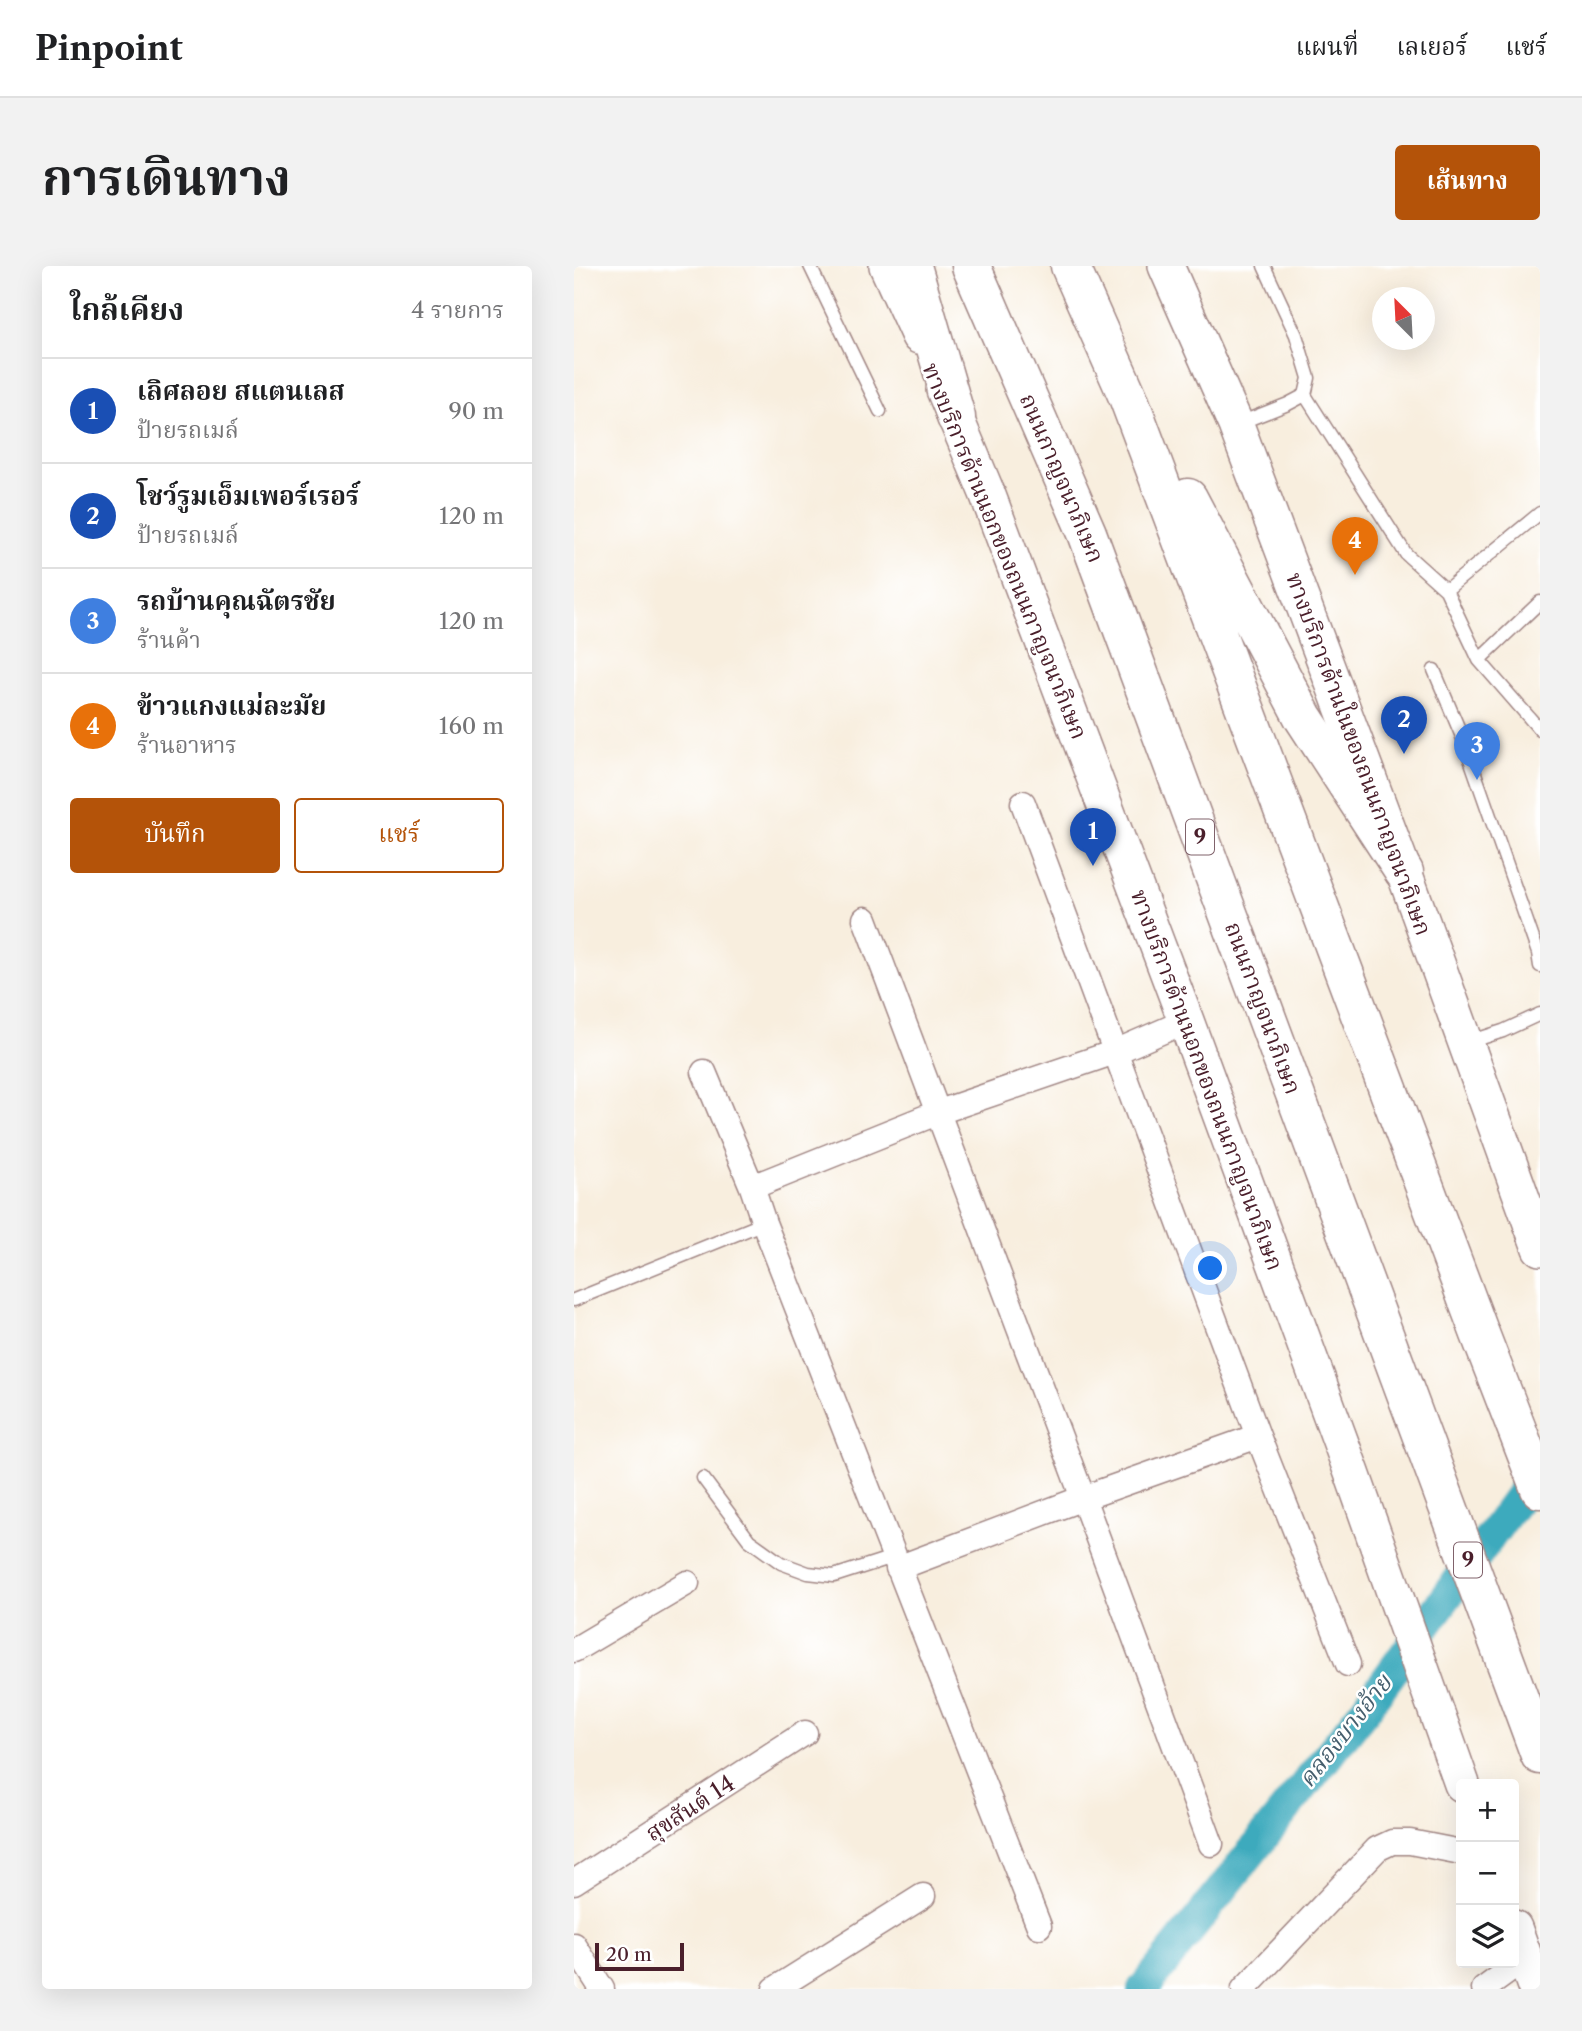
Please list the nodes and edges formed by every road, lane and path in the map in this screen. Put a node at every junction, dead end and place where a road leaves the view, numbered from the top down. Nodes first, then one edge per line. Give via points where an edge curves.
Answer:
1 (810, 266) edge
2 (887, 266) edge
3 (912, 266) edge
4 (971, 266) edge
5 (1070, 266) edge
6 (1166, 266) edge
7 (1264, 266) edge
8 (1305, 395) junction
9 (1128, 397) junction
10 (880, 411) dead end
11 (956, 417) junction
12 (1236, 425) junction
13 (1540, 513) edge
14 (1446, 590) junction
15 (1540, 602) edge
16 (1479, 660) junction
17 (1434, 670) dead end
18 (1540, 730) edge
19 (1023, 803) dead end
20 (1404, 872) junction
21 (865, 919) dead end
22 (1540, 966) edge
23 (1540, 1014) edge
24 (1186, 1021) junction
25 (1466, 1044) junction
26 (1115, 1052) junction
27 (704, 1072) dead end
28 (939, 1112) junction
29 (752, 1187) junction
30 (764, 1223) junction
31 (1540, 1248) edge
32 (574, 1300) edge
33 (1258, 1436) junction
34 (703, 1478) dead end
35 (1540, 1489) edge
36 (1083, 1498) junction
37 (895, 1562) junction
38 (687, 1583) dead end
39 (574, 1650) edge
40 (1348, 1664) dead end
41 (805, 1733) dead end
42 (1540, 1755) edge
43 (1460, 1779) edge
44 (1210, 1844) dead end
45 (1456, 1851) edge
46 (574, 1882) edge
47 (923, 1896) dead end
48 (1039, 1926) dead end
49 (574, 1945) edge
50 (1525, 1959) edge
51 (602, 1989) edge
52 (775, 1989) edge
53 (1244, 1989) edge
54 (1484, 1989) edge

1 - 10 lane
2 - 11 main road, ทางบริการด้านนอกของถนนกาญจนาภิเษก
3 - 11 highway
4 - 42 highway, ถนนกาญจนาภิเษก / 9 via 1087,533
5 - 9 highway
6 - 12 main road, ทางบริการด้านในของถนนกาญจนาภิเษก
7 - 8 lane via 1296,335 1308,378
8 - 12 lane
8 - 14 lane via 1406,554
9 - 20 highway via 1194,509 1303,718
9 - 35 highway
11 - 24 main road, ทางบริการด้านนอกของถนนกาญจนาภิเษก
12 - 20 main road, ทางบริการด้านในของถนนกาญจนาภิเษก
13 - 14 lane
14 - 16 lane
15 - 16 lane
16 - 18 lane
17 - 22 lane via 1472,763
19 - 26 street
20 - 25 main road, ทางบริการด้านในของถนนกาญจนาภิเษก
21 - 28 street
23 - 25 lane
24 - 26 street
24 - 43 main road, ทางบริการด้านนอกของถนนกาญจนาภิเษก
25 - 31 main road, ทางบริการด้านในของถนนกาญจนาภิเษก
26 - 28 street
26 - 33 street
27 - 29 street
28 - 29 street
28 - 36 street
29 - 30 street
30 - 32 lane
30 - 37 street
33 - 36 street
33 - 40 street
34 - 37 lane via 748,1540 781,1563 834,1576
36 - 37 street
36 - 44 street
37 - 48 street
38 - 39 street
41 - 46 street, สุขสันต์ 14
45 - 53 street via 1410,1842 1392,1842 1377,1849
47 - 52 street
49 - 51 street
50 - 54 street

